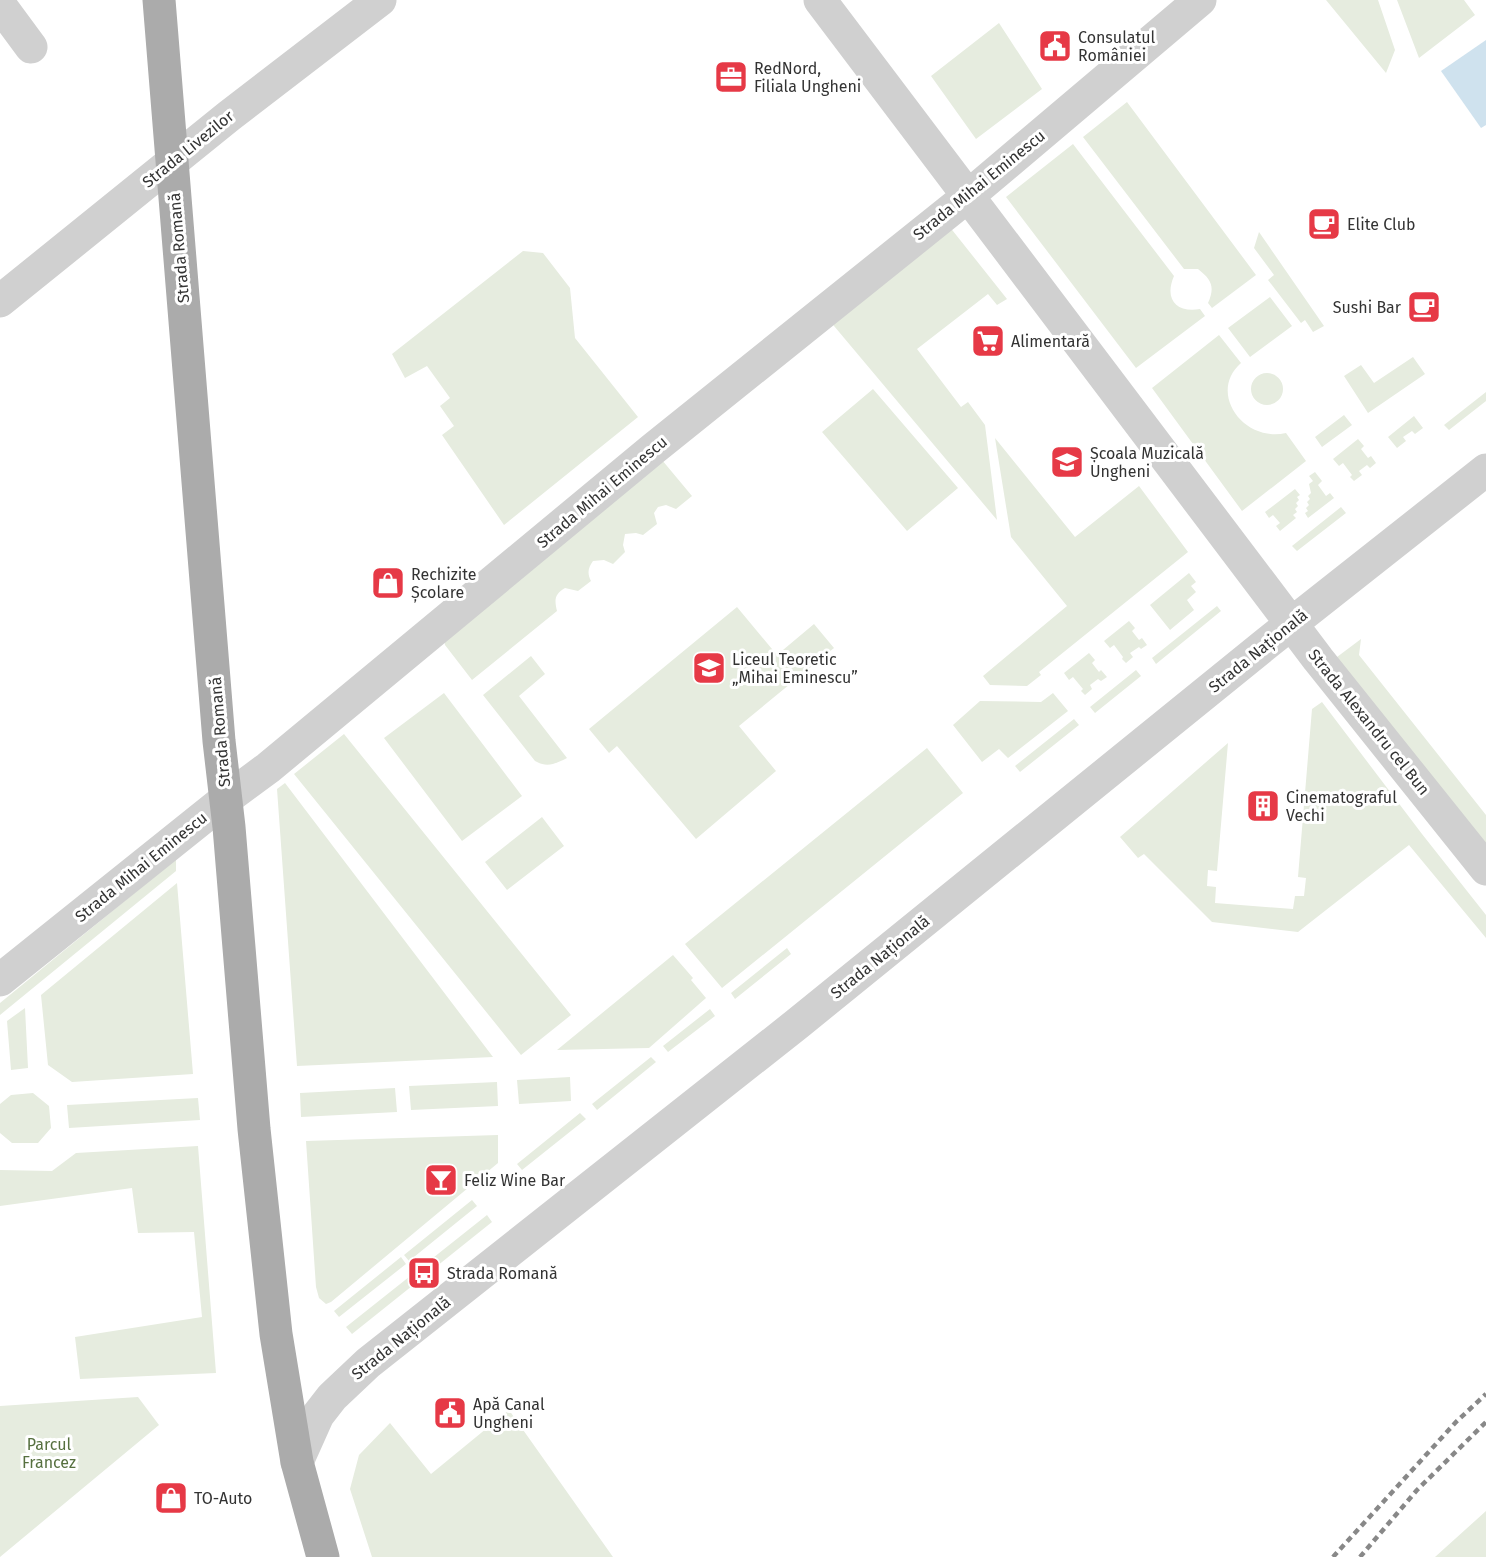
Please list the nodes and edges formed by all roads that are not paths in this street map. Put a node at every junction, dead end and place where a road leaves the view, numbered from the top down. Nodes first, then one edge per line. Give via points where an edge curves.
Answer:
1 (159, 0) edge
2 (380, 0) edge
3 (820, 0) edge
4 (1200, 0) edge
5 (0, 5) edge
6 (31, 46) dead end
7 (172, 162) junction
8 (967, 197) junction
9 (0, 301) edge
10 (1486, 470) edge
11 (1291, 624) junction
12 (226, 800) junction
13 (1486, 869) edge
14 (0, 980) edge
15 (297, 1462) junction
16 (323, 1557) edge

1 - 7 main road, Strada Romană
2 - 7 street, Strada Livezilor
3 - 8 street, Strada Alexandru cel Bun
4 - 8 street, Strada Mihai Eminescu
5 - 6 street
7 - 9 street, Strada Livezilor
7 - 12 main road, Strada Romană
8 - 11 street, Strada Alexandru cel Bun
8 - 12 street, Strada Mihai Eminescu
10 - 11 street, Strada Națională
11 - 13 street, Strada Alexandru cel Bun
11 - 15 street, Strada Națională via 798,1024 368,1363 318,1415
12 - 14 street, Strada Mihai Eminescu
12 - 15 main road, Strada Romană via 254,1129 276,1334
15 - 16 main road, Strada Romană

